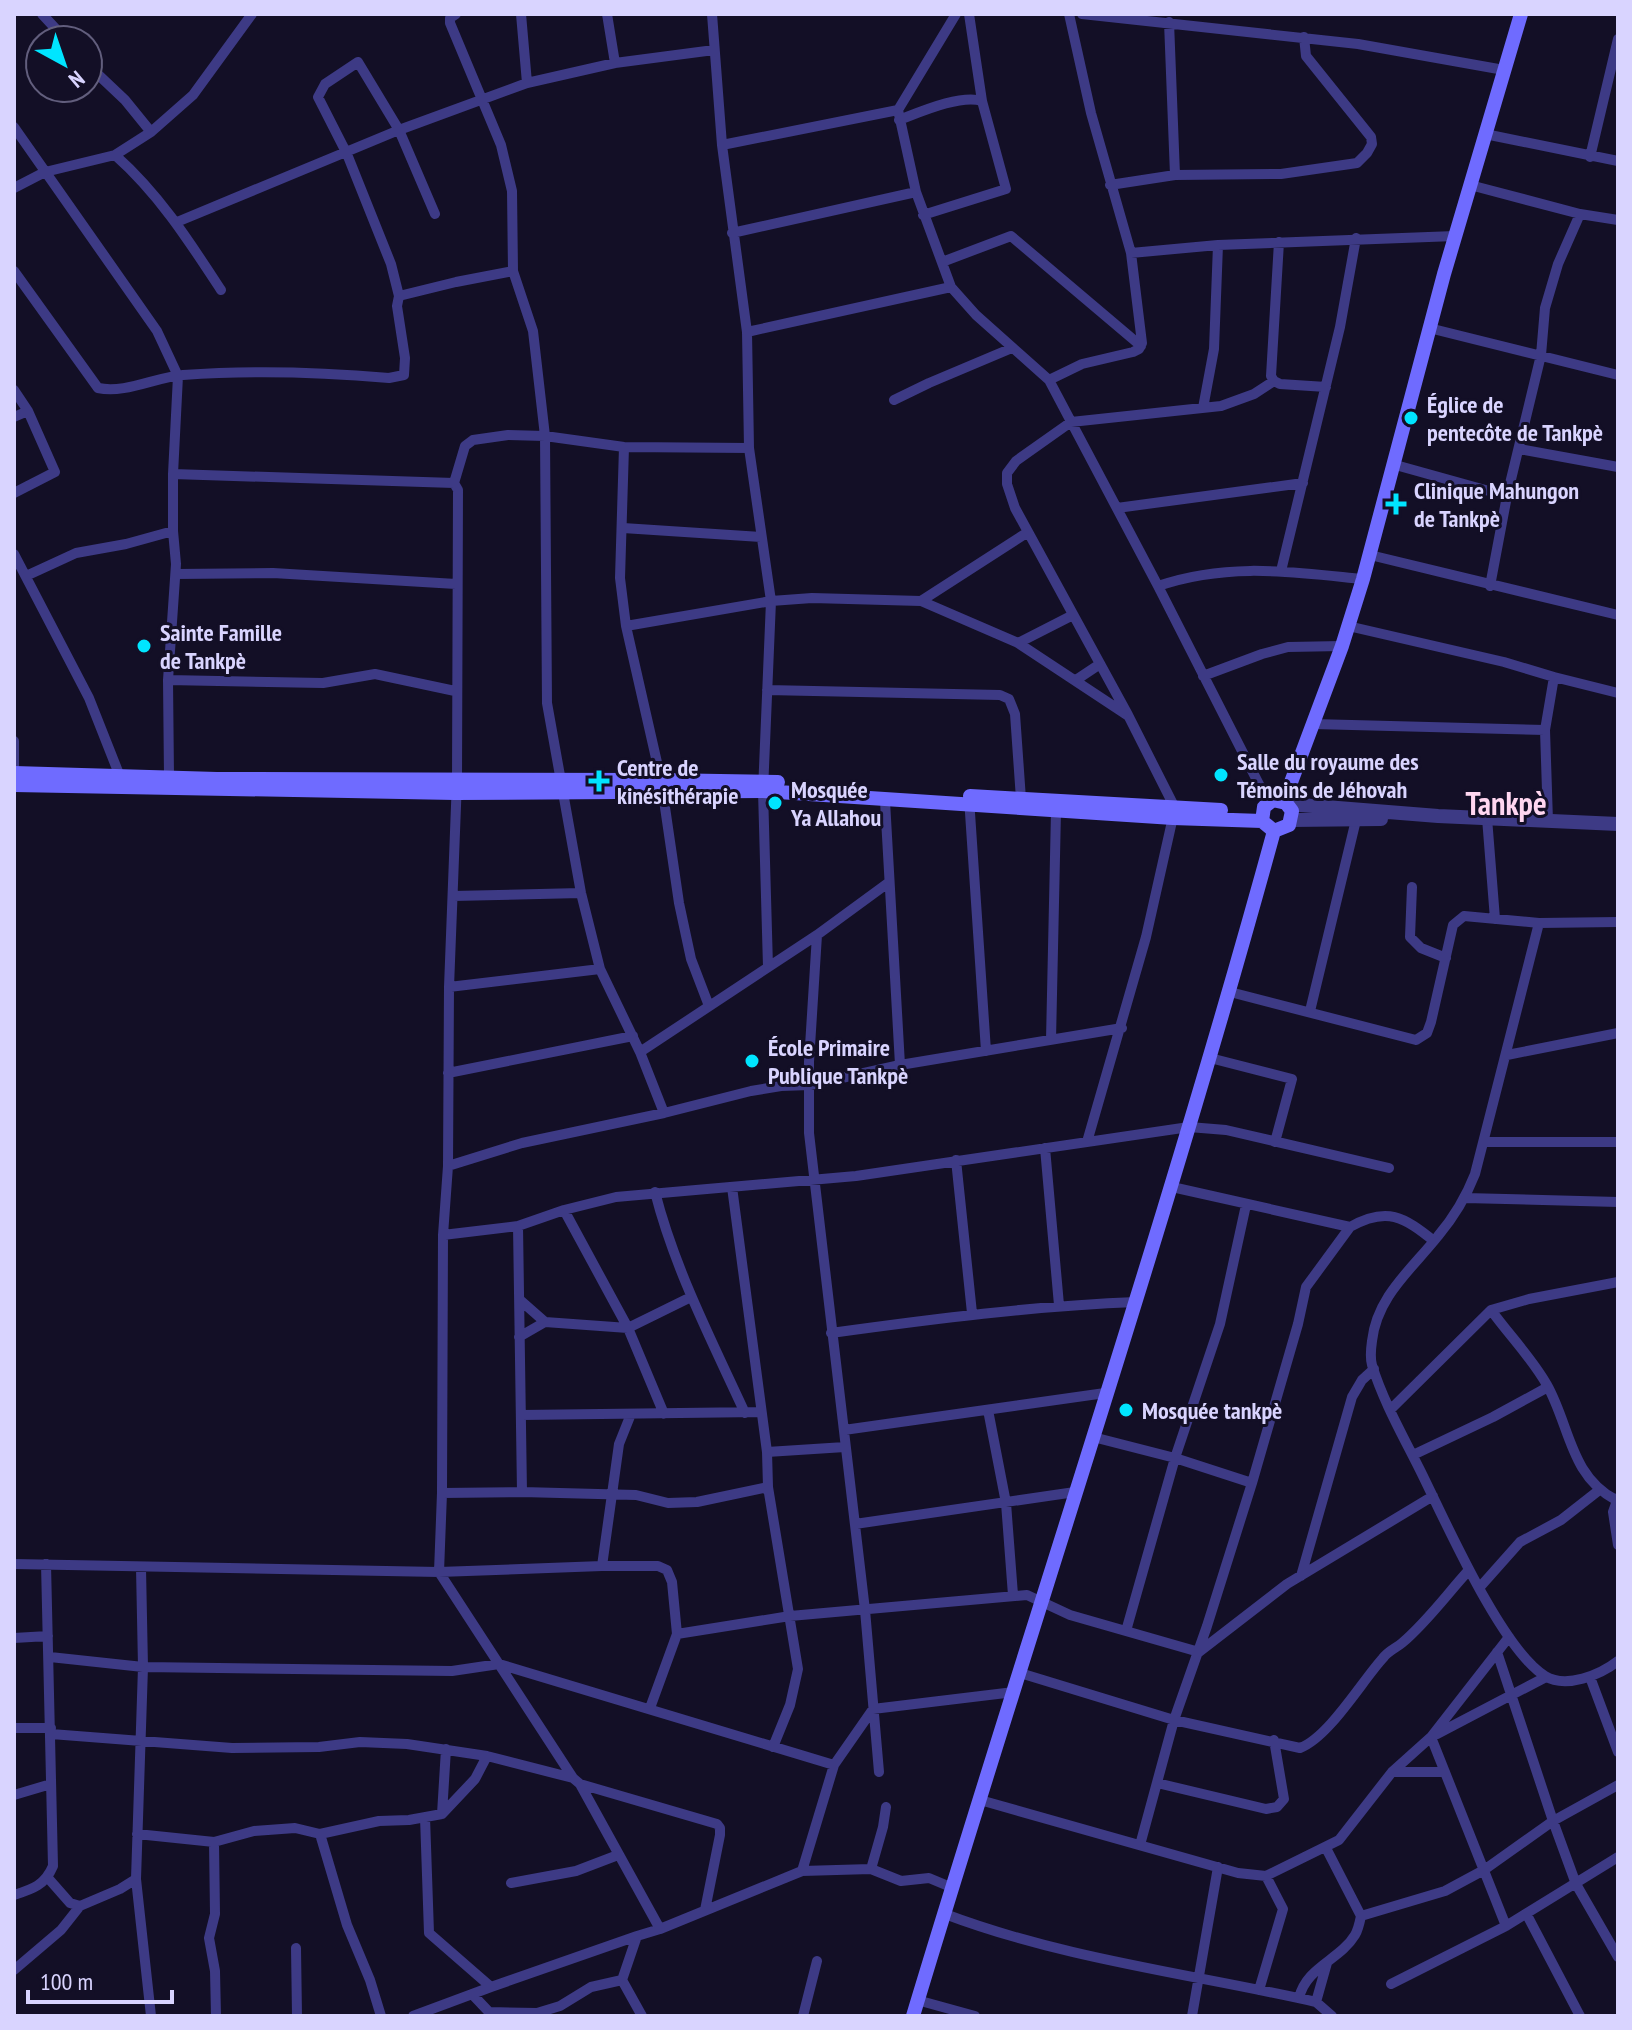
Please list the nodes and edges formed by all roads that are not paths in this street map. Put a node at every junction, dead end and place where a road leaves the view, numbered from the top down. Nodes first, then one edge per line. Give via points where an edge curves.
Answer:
1 (252, 14) edge
2 (456, 14) edge
3 (521, 14) edge
4 (607, 14) edge
5 (712, 14) edge
6 (956, 14) edge
7 (969, 14) edge
8 (1069, 14) edge
9 (1082, 14) edge
10 (1521, 14) edge
11 (1169, 22) junction
12 (1304, 37) junction
13 (1618, 39) edge
14 (714, 50) junction
15 (615, 63) junction
16 (1504, 70) junction
17 (104, 80) edge
18 (527, 83) junction
19 (482, 98) junction
20 (982, 101) junction
21 (898, 115) junction
22 (14, 127) edge
23 (399, 130) junction
24 (151, 132) junction
25 (1485, 134) junction
26 (722, 145) junction
27 (347, 154) junction
28 (115, 155) junction
29 (1590, 157) junction
30 (1618, 161) edge
31 (45, 172) junction
32 (1175, 175) junction
33 (1110, 185) junction
34 (1470, 185) junction
35 (14, 188) edge
36 (916, 192) junction
37 (435, 214) dead end
38 (1580, 214) junction
39 (923, 215) junction
40 (1618, 220) edge
41 (177, 222) junction
42 (732, 233) junction
43 (1455, 236) junction
44 (1356, 238) junction
45 (1279, 242) junction
46 (1218, 245) junction
47 (1131, 253) junction
48 (942, 262) junction
49 (14, 271) edge
50 (513, 271) junction
51 (951, 287) junction
52 (221, 290) dead end
53 (399, 296) junction
54 (1429, 328) junction
55 (747, 332) junction
56 (1141, 346) junction
57 (1012, 348) junction
58 (1541, 355) junction
59 (1618, 375) edge
60 (178, 376) junction
61 (1049, 380) junction
62 (1274, 381) junction
63 (1326, 387) junction
64 (14, 390) edge
65 (894, 400) dead end
66 (1203, 408) junction
67 (28, 411) junction
68 (14, 417) edge
69 (1071, 422) junction
70 (545, 436) junction
71 (624, 447) junction
72 (749, 448) junction
73 (1519, 449) junction
74 (1392, 464) junction
75 (1618, 467) edge
76 (173, 474) junction
77 (454, 483) junction
78 (1303, 483) junction
79 (14, 493) edge
80 (1507, 496) junction
81 (1117, 508) junction
82 (623, 528) junction
83 (173, 531) junction
84 (1028, 532) junction
85 (761, 537) junction
86 (14, 554) edge
87 (1370, 555) junction
88 (1281, 571) junction
89 (176, 574) junction
90 (26, 576) junction
91 (1363, 579) junction
92 (456, 584) junction
93 (1158, 586) junction
94 (1490, 586) junction
95 (771, 601) junction
96 (921, 601) junction
97 (1073, 615) junction
98 (1618, 615) edge
99 (626, 626) junction
100 (1348, 626) junction
101 (1018, 643) junction
102 (1342, 646) junction
103 (1100, 664) junction
104 (1203, 676) junction
105 (1554, 677) junction
106 (168, 680) junction
107 (1076, 680) junction
108 (767, 690) junction
109 (455, 691) junction
110 (1618, 694) edge
111 (1128, 715) junction
112 (1313, 724) junction
113 (1545, 730) junction
114 (14, 741) edge
115 (14, 772) edge
116 (121, 781) junction
117 (166, 782) junction
118 (14, 785) edge
119 (661, 785) junction
120 (456, 786) junction
121 (564, 786) junction
122 (763, 786) junction
123 (1021, 799) junction
124 (885, 801) junction
125 (969, 801) junction
126 (1286, 803) junction
127 (1056, 811) junction
128 (1174, 813) junction
129 (1438, 816) junction
130 (1266, 817) junction
131 (1487, 818) junction
132 (1291, 820) junction
133 (1356, 820) junction
134 (1548, 821) junction
135 (1618, 824) edge
136 (888, 883) junction
137 (1412, 887) dead end
138 (581, 893) junction
139 (453, 896) junction
140 (1495, 919) junction
141 (1618, 922) edge
142 (1539, 923) junction
143 (817, 935) junction
144 (1446, 958) junction
145 (768, 967) junction
146 (600, 969) junction
147 (449, 987) junction
148 (1230, 992) junction
149 (709, 1006) junction
150 (1310, 1011) junction
151 (1122, 1028) junction
152 (1618, 1033) edge
153 (633, 1036) junction
154 (1051, 1040) junction
155 (986, 1051) junction
156 (640, 1052) junction
157 (1507, 1055) junction
158 (1210, 1058) junction
159 (900, 1065) junction
160 (448, 1073) junction
161 (810, 1085) junction
162 (664, 1113) junction
163 (1189, 1127) junction
164 (1087, 1142) junction
165 (1275, 1142) junction
166 (1485, 1142) junction
167 (1618, 1142) edge
168 (1045, 1148) junction
169 (956, 1160) junction
170 (448, 1166) junction
171 (1389, 1168) dead end
172 (814, 1179) junction
173 (732, 1187) junction
174 (1172, 1187) junction
175 (655, 1192) junction
176 (1465, 1198) junction
177 (1618, 1202) edge
178 (1246, 1205) junction
179 (564, 1210) junction
180 (518, 1226) junction
181 (1350, 1227) junction
182 (443, 1235) junction
183 (1434, 1241) junction
184 (1618, 1282) edge
185 (691, 1297) junction
186 (520, 1300) junction
187 (1136, 1302) junction
188 (1059, 1305) junction
189 (1491, 1310) junction
190 (972, 1313) junction
191 (545, 1322) junction
192 (628, 1328) junction
193 (831, 1333) junction
194 (519, 1337) junction
195 (1374, 1369) junction
196 (1548, 1387) junction
197 (1105, 1393) junction
198 (988, 1410) junction
199 (1390, 1410) junction
200 (760, 1412) junction
201 (745, 1413) junction
202 (631, 1414) junction
203 (664, 1414) junction
204 (521, 1415) junction
205 (844, 1430) junction
206 (1093, 1437) junction
207 (845, 1447) junction
208 (767, 1452) junction
209 (1413, 1455) junction
210 (1175, 1458) junction
211 (1252, 1483) junction
212 (768, 1487) junction
213 (1598, 1491) junction
214 (522, 1492) junction
215 (1075, 1492) junction
216 (442, 1493) junction
217 (610, 1496) junction
218 (1433, 1496) junction
219 (1617, 1499) edge
220 (1006, 1503) junction
221 (855, 1524) junction
222 (1618, 1545) edge
223 (14, 1564) edge
224 (46, 1564) junction
225 (602, 1566) junction
226 (141, 1568) junction
227 (1469, 1570) junction
228 (439, 1572) junction
229 (1301, 1576) junction
230 (1480, 1587) junction
231 (1013, 1595) junction
232 (1040, 1602) junction
233 (865, 1610) junction
234 (790, 1616) junction
235 (1126, 1631) junction
236 (677, 1634) junction
237 (48, 1636) junction
238 (1509, 1637) junction
239 (14, 1638) edge
240 (1199, 1652) junction
241 (1497, 1652) junction
242 (50, 1657) junction
243 (1618, 1661) edge
244 (499, 1664) junction
245 (143, 1667) junction
246 (1020, 1673) junction
247 (1546, 1677) junction
248 (1590, 1677) junction
249 (1014, 1692) junction
250 (1513, 1696) junction
251 (650, 1708) junction
252 (873, 1709) junction
253 (1174, 1720) junction
254 (14, 1728) edge
255 (51, 1731) junction
256 (1431, 1737) junction
257 (1274, 1740) junction
258 (139, 1742) junction
259 (773, 1747) junction
260 (446, 1749) junction
261 (1618, 1752) edge
262 (487, 1756) junction
263 (834, 1765) junction
264 (879, 1772) dead end
265 (1392, 1772) junction
266 (1445, 1772) junction
267 (577, 1781) junction
268 (1157, 1783) junction
269 (51, 1784) junction
270 (1618, 1785) edge
271 (14, 1795) edge
272 (980, 1800) junction
273 (886, 1807) dead end
274 (442, 1814) junction
275 (425, 1817) junction
276 (1553, 1821) junction
277 (137, 1834) junction
278 (320, 1834) junction
279 (214, 1842) junction
280 (1140, 1845) junction
281 (1326, 1848) junction
282 (618, 1855) junction
283 (1618, 1857) edge
284 (1218, 1867) junction
285 (871, 1869) junction
286 (1484, 1870) junction
287 (802, 1871) junction
288 (1266, 1876) junction
289 (48, 1878) junction
290 (136, 1879) junction
291 (511, 1883) dead end
292 (1576, 1884) junction
293 (953, 1888) junction
294 (14, 1895) edge
295 (80, 1906) junction
296 (705, 1910) junction
297 (945, 1914) junction
298 (1527, 1915) junction
299 (1361, 1916) junction
300 (1506, 1926) junction
301 (660, 1929) junction
302 (637, 1936) junction
303 (296, 1948) dead end
304 (1618, 1956) edge
305 (817, 1961) dead end
306 (1327, 1963) junction
307 (14, 1970) edge
308 (1198, 1978) junction
309 (622, 1980) junction
310 (1391, 1984) dead end
311 (491, 1987) junction
312 (1259, 1990) junction
313 (472, 1994) junction
314 (1299, 1998) junction
315 (917, 2000) junction
316 (1316, 2002) junction
317 (151, 2016) edge
318 (216, 2016) edge
319 (297, 2016) edge
320 (381, 2016) edge
321 (413, 2016) edge
322 (642, 2016) edge
323 (803, 2016) edge
324 (913, 2016) edge
325 (975, 2016) edge
326 (1192, 2016) edge
327 (1332, 2016) edge
328 (1580, 2016) edge

1 - 24 street via 193,95
2 - 19 street via 450,23
3 - 18 street
4 - 15 street
5 - 14 street
6 - 21 street
7 - 20 street
8 - 33 street
9 - 11 street
10 - 16 main road
11 - 12 street
11 - 32 street
12 - 16 street
12 - 32 street via 1306,56 1371,137 1367,153 1357,163 1281,174
13 - 29 street
14 - 15 street
14 - 26 street
15 - 18 street
16 - 25 main road
17 - 24 street
18 - 19 street
19 - 23 street
19 - 50 street via 512,191
20 - 21 street via 972,98
20 - 39 street via 1006,189
21 - 26 street
21 - 36 street
22 - 31 street
23 - 27 street
23 - 27 street via 358,62 325,84 318,97
23 - 37 street
24 - 28 street
25 - 29 street
25 - 34 main road
26 - 42 street
27 - 41 street
27 - 53 street
28 - 31 street
28 - 41 street
29 - 30 street
31 - 35 street
31 - 60 street via 157,331
32 - 33 street
33 - 47 street
34 - 38 street
34 - 43 main road
36 - 39 street
36 - 42 street
38 - 40 street
38 - 58 street via 1545,308
39 - 48 street
41 - 52 street
42 - 55 street
43 - 44 street
43 - 54 main road
44 - 45 street
44 - 63 street
45 - 46 street
45 - 62 street
46 - 47 street
46 - 66 street via 1214,349
47 - 56 street
48 - 51 street
48 - 56 street via 1011,236
49 - 60 street via 98,388 110,391
50 - 53 street
50 - 70 street via 533,331
51 - 55 street
51 - 57 street
53 - 60 street via 404,375
54 - 58 street
54 - 74 main road
55 - 72 street
56 - 61 street
57 - 61 street
57 - 65 street
58 - 59 street
58 - 73 street
60 - 76 street
61 - 69 street
62 - 63 street
62 - 66 street via 1235,402
63 - 78 street
64 - 67 street
66 - 69 street
67 - 68 street
67 - 79 street via 55,472
69 - 81 street
69 - 84 street via 1007,473 1010,495
70 - 71 street
70 - 77 street via 473,440 461,454
70 - 121 street via 547,703
71 - 72 street
71 - 82 street
72 - 85 street
73 - 75 street
73 - 80 street
74 - 80 street
74 - 87 main road
76 - 77 street
76 - 83 street
77 - 92 street
78 - 81 street
78 - 88 street
80 - 94 street
81 - 93 street
82 - 85 street
82 - 99 street via 620,578
83 - 89 street
83 - 90 street via 76,553
84 - 96 street
84 - 97 street
85 - 95 street
86 - 90 street
87 - 91 main road
87 - 94 street
88 - 91 street
88 - 93 street via 1210,572
89 - 92 street via 273,573
89 - 106 street
90 - 116 street via 89,698
91 - 100 main road
92 - 109 street
93 - 104 street
94 - 98 street
95 - 96 street
95 - 99 street
95 - 108 street
96 - 101 street
97 - 101 street
97 - 103 street
99 - 119 street
100 - 102 main road
100 - 105 street
101 - 107 street
102 - 104 street via 1288,647
102 - 112 main road
103 - 107 street
103 - 111 street
104 - 130 street
105 - 110 street
105 - 113 street
106 - 109 street via 323,683 375,674
106 - 117 street
107 - 111 street
108 - 122 street
108 - 123 street via 1000,695 1013,704
109 - 120 street
111 - 128 street
112 - 113 street
112 - 126 main road
113 - 134 street
114 - 115 street
115 - 116 main road
116 - 117 main road
116 - 118 main road
117 - 120 main road
119 - 121 main road
119 - 122 main road
119 - 149 street via 691,959
120 - 121 main road
120 - 139 street
121 - 138 street
122 - 124 main road
122 - 125 main road
122 - 145 street
123 - 125 main road
123 - 128 main road
124 - 125 main road
124 - 136 street
125 - 127 main road
125 - 155 street
126 - 129 street
126 - 130 main road
126 - 132 main road
127 - 128 main road
127 - 154 street
128 - 130 main road
128 - 151 street
129 - 131 street
129 - 133 street
130 - 132 main road via 1285,829
130 - 148 main road
131 - 134 street
131 - 140 street
132 - 133 street
133 - 150 street
134 - 135 street
136 - 143 street
136 - 159 street
137 - 144 street via 1410,937
138 - 139 street
138 - 146 street
139 - 147 street
140 - 142 street
140 - 144 street via 1458,919
141 - 142 street
142 - 157 street
143 - 145 street
143 - 161 street
144 - 150 street via 1427,1033 1416,1040
145 - 149 street
146 - 147 street
146 - 153 street
147 - 160 street
148 - 150 street
148 - 158 main road
149 - 156 street
151 - 154 street
151 - 164 street
152 - 157 street
153 - 156 street
153 - 160 street
154 - 155 street
155 - 159 street
156 - 162 street
157 - 166 street
158 - 163 main road
158 - 165 street via 1292,1079
159 - 161 street
160 - 170 street
161 - 162 street via 751,1091
161 - 172 street
162 - 170 street via 522,1143
163 - 164 street
163 - 165 street
163 - 174 main road
164 - 168 street
165 - 171 street
166 - 167 street
166 - 176 street
168 - 169 street
168 - 188 street
169 - 172 street
169 - 190 street
170 - 182 street
172 - 173 street
172 - 193 street
173 - 175 street
173 - 200 street
174 - 178 street
174 - 187 main road
175 - 179 street
175 - 185 street
176 - 177 street
176 - 183 street
178 - 181 street
178 - 210 street via 1220,1324
179 - 180 street
179 - 192 street
180 - 182 street
180 - 186 street
181 - 183 street via 1365,1218 1389,1215 1411,1223
181 - 211 street via 1306,1287
182 - 216 street
183 - 195 street via 1376,1315
184 - 189 street
185 - 192 street
185 - 201 street
186 - 191 street
186 - 194 street
187 - 188 street
187 - 197 main road
188 - 190 street
189 - 196 street
189 - 199 street
190 - 193 street
191 - 192 street
191 - 194 street
192 - 203 street
193 - 205 street
194 - 204 street
195 - 199 street
195 - 229 street via 1352,1397
196 - 209 street
196 - 213 street via 1580,1464
197 - 198 street
197 - 206 main road
198 - 205 street
198 - 220 street
199 - 209 street
200 - 201 street
200 - 208 street
201 - 203 street
202 - 203 street
202 - 204 street
202 - 217 street via 619,1444
204 - 214 street
205 - 207 street
206 - 210 street
206 - 215 main road
207 - 208 street
207 - 221 street
208 - 212 street
209 - 218 street
210 - 211 street
210 - 235 street
211 - 240 street
212 - 217 street via 697,1502
212 - 234 street
213 - 219 street
213 - 230 street via 1561,1520 1520,1542
214 - 216 street
214 - 217 street
215 - 220 street
215 - 232 main road
216 - 228 street
217 - 225 street
218 - 227 street
218 - 229 street
219 - 222 street via 1613,1512
220 - 221 street
220 - 231 street
221 - 233 street
223 - 224 street
224 - 226 street
224 - 237 street
225 - 228 street
225 - 236 street via 667,1570
226 - 228 street
226 - 245 street
227 - 230 street
227 - 257 street via 1403,1642 1386,1653 1352,1700 1311,1742 1300,1748
228 - 244 street
229 - 240 street
230 - 238 street
231 - 232 street
231 - 233 street
232 - 235 street
232 - 246 main road
233 - 234 street
233 - 252 street
234 - 236 street
234 - 259 street via 798,1669
235 - 240 street
236 - 251 street
237 - 239 street
237 - 242 street
238 - 241 street
238 - 247 street
240 - 253 street
241 - 250 street
241 - 256 street
242 - 245 street
242 - 255 street
243 - 248 street
244 - 245 street via 452,1671
244 - 251 street
244 - 267 street
245 - 258 street
246 - 249 main road
246 - 253 street
247 - 248 street
247 - 250 street
248 - 261 street
249 - 252 street
249 - 272 main road
250 - 256 street
250 - 276 street
251 - 259 street
252 - 263 street
252 - 264 street
253 - 257 street
253 - 268 street
254 - 255 street
255 - 258 street
255 - 269 street
256 - 265 street
256 - 266 street
257 - 268 street via 1284,1799 1277,1807 1266,1809
258 - 260 street via 232,1748 360,1742
258 - 277 street
259 - 263 street
260 - 262 street
260 - 274 street
262 - 267 street
262 - 274 street via 475,1779
263 - 287 street
265 - 266 street
265 - 281 street via 1339,1840
266 - 286 street
267 - 282 street
267 - 296 street via 717,1824 720,1835
268 - 280 street
269 - 271 street
269 - 289 street via 53,1866
270 - 276 street
272 - 280 street
272 - 293 main road
273 - 285 street
274 - 275 street
275 - 278 street
275 - 311 street via 429,1933
276 - 286 street
276 - 292 street
277 - 279 street
277 - 290 street
278 - 279 street via 295,1828 254,1831
278 - 320 street
279 - 318 street via 215,1914 209,1938
280 - 284 street
281 - 288 street
281 - 299 street
282 - 291 street via 576,1871
282 - 301 street
283 - 292 street
284 - 288 street
284 - 308 street
285 - 287 street
285 - 293 street via 901,1881 929,1878
286 - 299 street via 1445,1891
286 - 300 street
287 - 296 street
288 - 312 street via 1283,1909
289 - 294 street via 39,1887
289 - 295 street via 70,1903
290 - 295 street
290 - 317 street
292 - 298 street
292 - 304 street
293 - 297 main road
295 - 307 street via 61,1930
296 - 301 street
297 - 308 street via 998,1934
297 - 315 main road
298 - 300 street
298 - 328 street
299 - 306 street via 1355,1935
300 - 310 street
301 - 302 street
302 - 309 street
302 - 311 street
303 - 319 street
305 - 323 street
306 - 314 street via 1312,1972
306 - 316 street
308 - 312 street
308 - 326 street
309 - 313 street via 591,1987 537,2013 489,2012
309 - 322 street
311 - 313 street
312 - 314 street
313 - 321 street
314 - 316 street
315 - 324 main road
315 - 325 street
316 - 327 street

